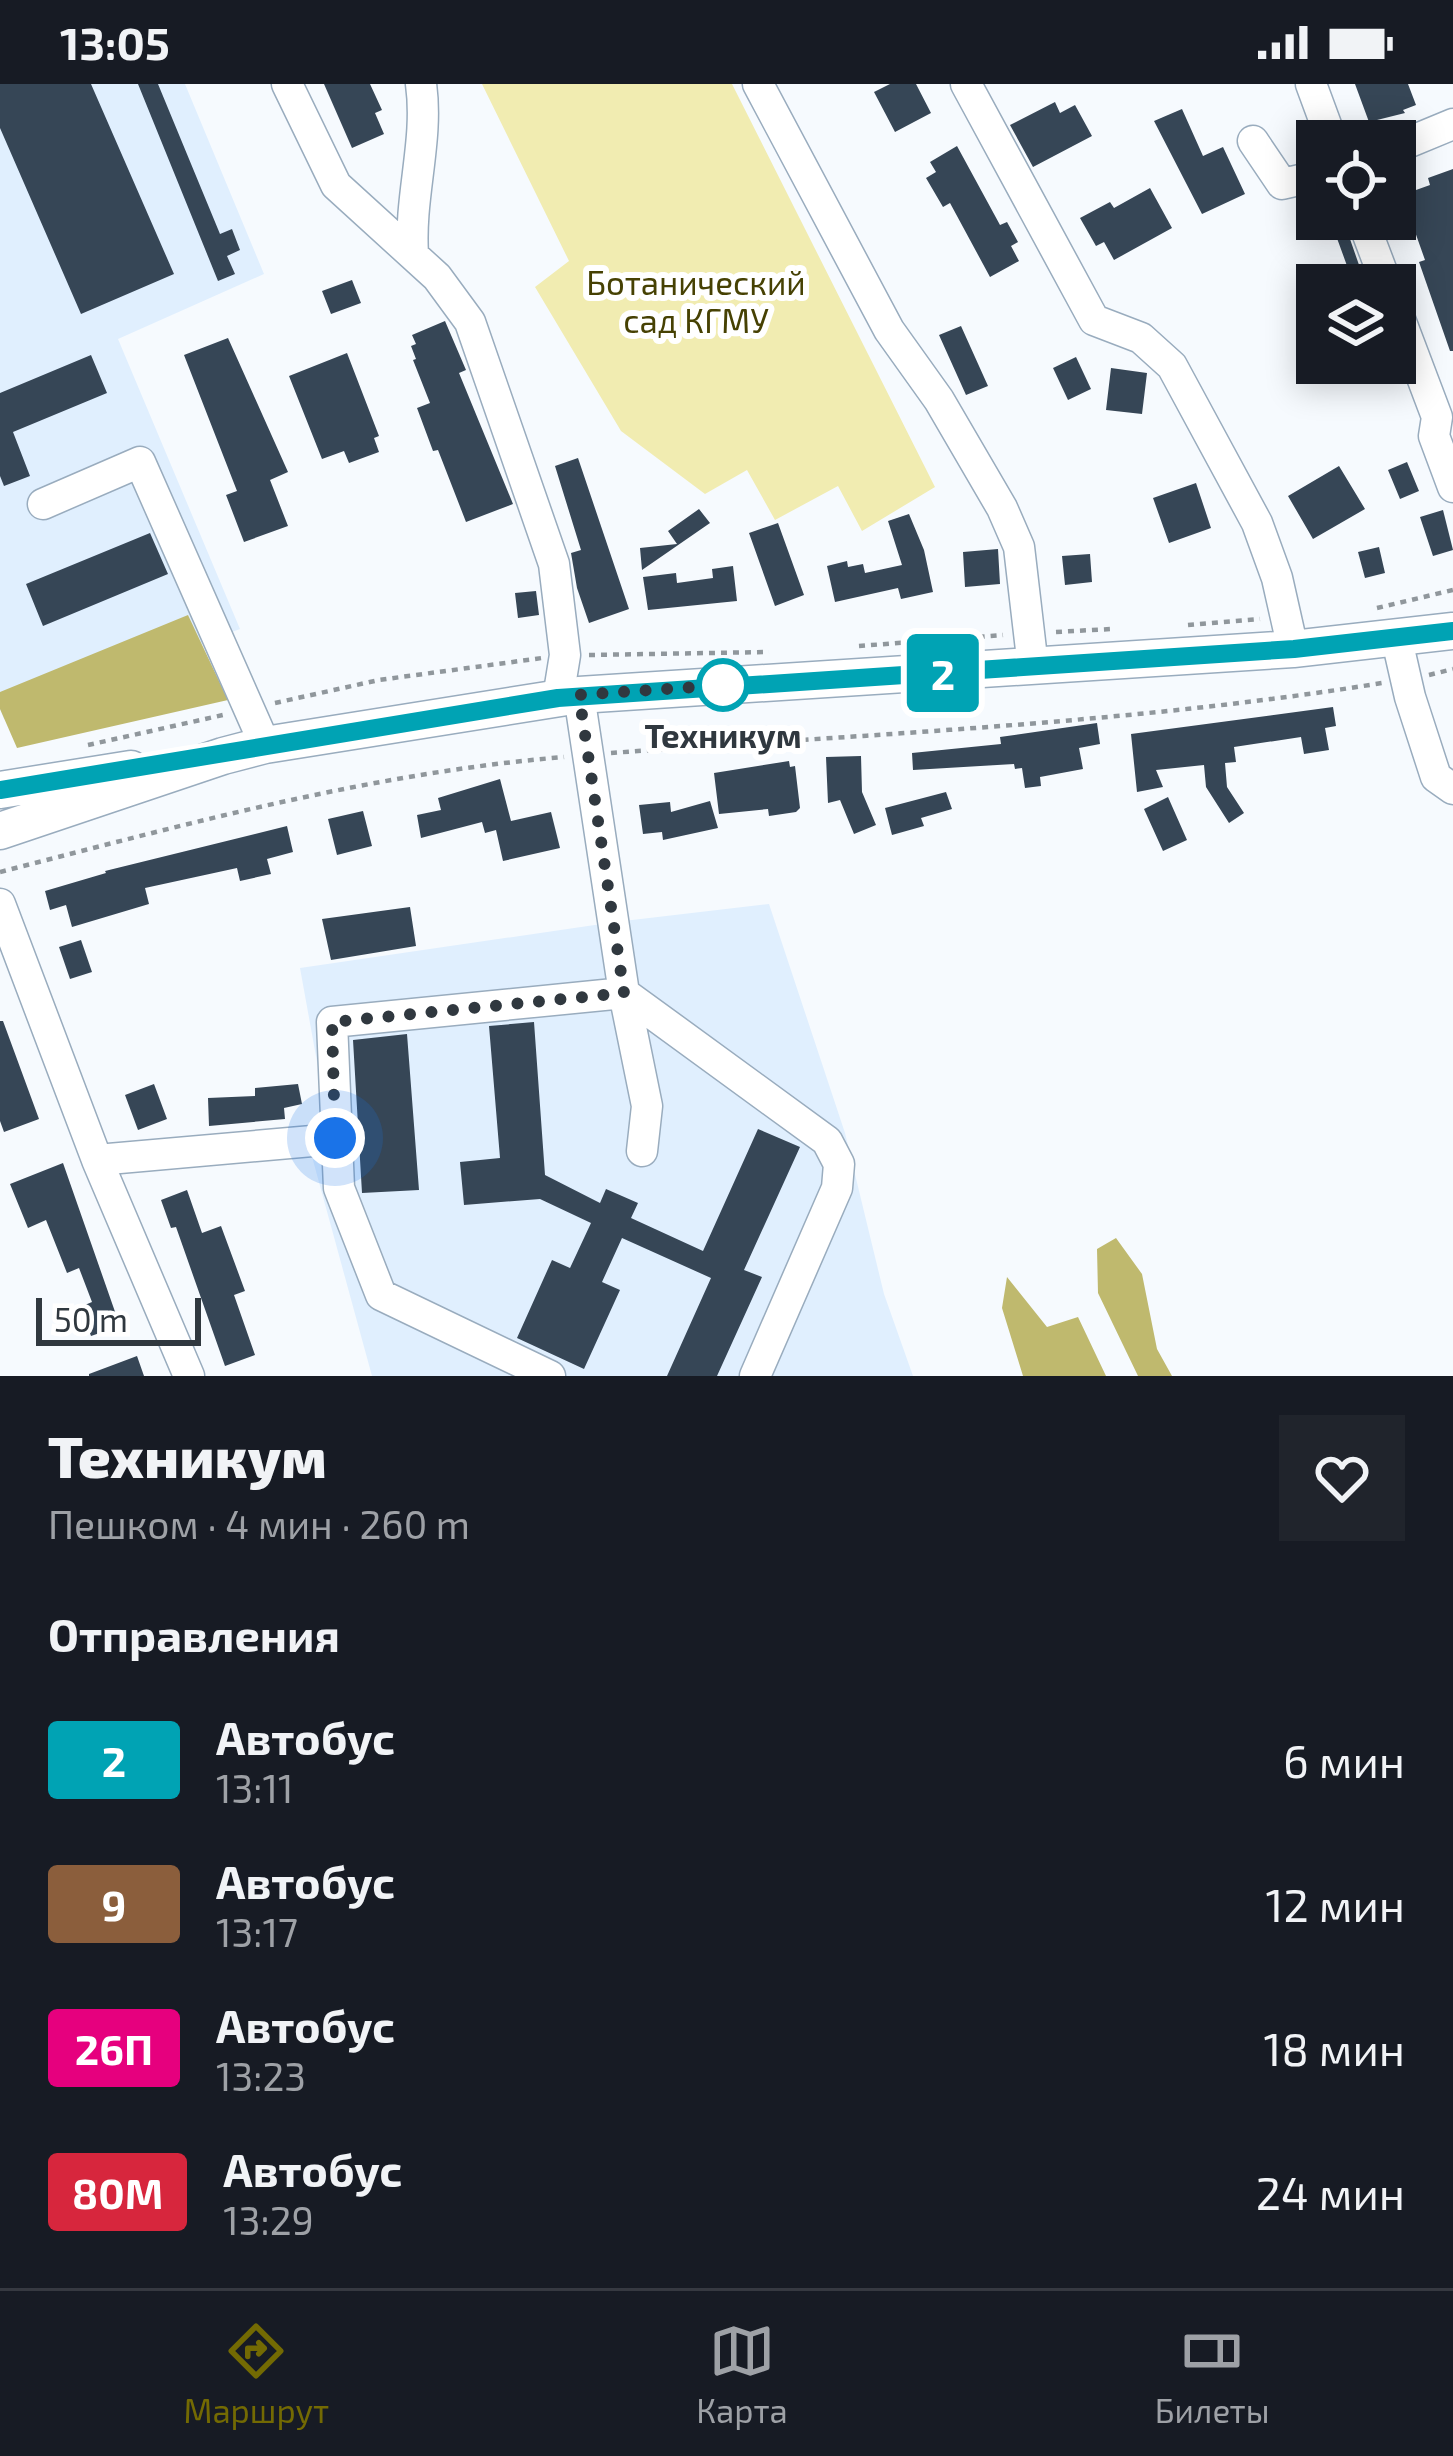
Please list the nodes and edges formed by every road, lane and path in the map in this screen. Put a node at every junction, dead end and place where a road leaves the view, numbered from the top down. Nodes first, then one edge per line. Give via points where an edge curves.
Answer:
1 (287, 84) edge
2 (421, 84) edge
3 (758, 84) edge
4 (966, 84) edge
5 (1311, 84) edge
6 (1324, 120) edge
7 (1453, 124) edge
8 (1416, 139) edge
9 (1253, 141) dead end
10 (1296, 181) edge
11 (413, 254) junction
12 (1416, 362) edge
13 (1453, 487) edge
14 (43, 504) dead end
15 (1453, 631) edge
16 (1396, 640) junction
17 (1294, 649) junction
18 (1033, 668) junction
19 (1453, 669) edge
20 (1406, 680) junction
21 (569, 696) junction
22 (265, 746) junction
23 (591, 754) junction
24 (1453, 789) edge
25 (2, 804) edge
26 (0, 872) edge
27 (0, 904) edge
28 (624, 993) junction
29 (335, 1138) junction
30 (642, 1151) dead end
31 (97, 1160) junction
32 (189, 1376) edge
33 (550, 1376) edge
34 (755, 1376) edge

1 - 11 street via 337,184
2 - 11 street
3 - 18 street via 889,330 1002,508 1019,547
4 - 17 street via 1094,320 1141,338 1172,366 1257,523
5 - 6 street
7 - 8 street
9 - 10 street via 1282,184
11 - 21 street via 470,322 542,524 560,598
12 - 13 street
14 - 22 street via 140,461
15 - 16 main road
16 - 17 main road
16 - 20 street
17 - 18 main road
18 - 21 main road
19 - 20 path
20 - 23 path via 1044,721
20 - 24 street via 1436,777
21 - 22 main road
21 - 23 street
22 - 25 main road
23 - 26 path via 365,782
23 - 28 street
27 - 31 street
28 - 29 street via 332,1022
28 - 30 street via 647,1106
28 - 34 street via 827,1141 839,1164 836,1188
29 - 31 street
29 - 33 street via 339,1188 380,1295
31 - 32 street

